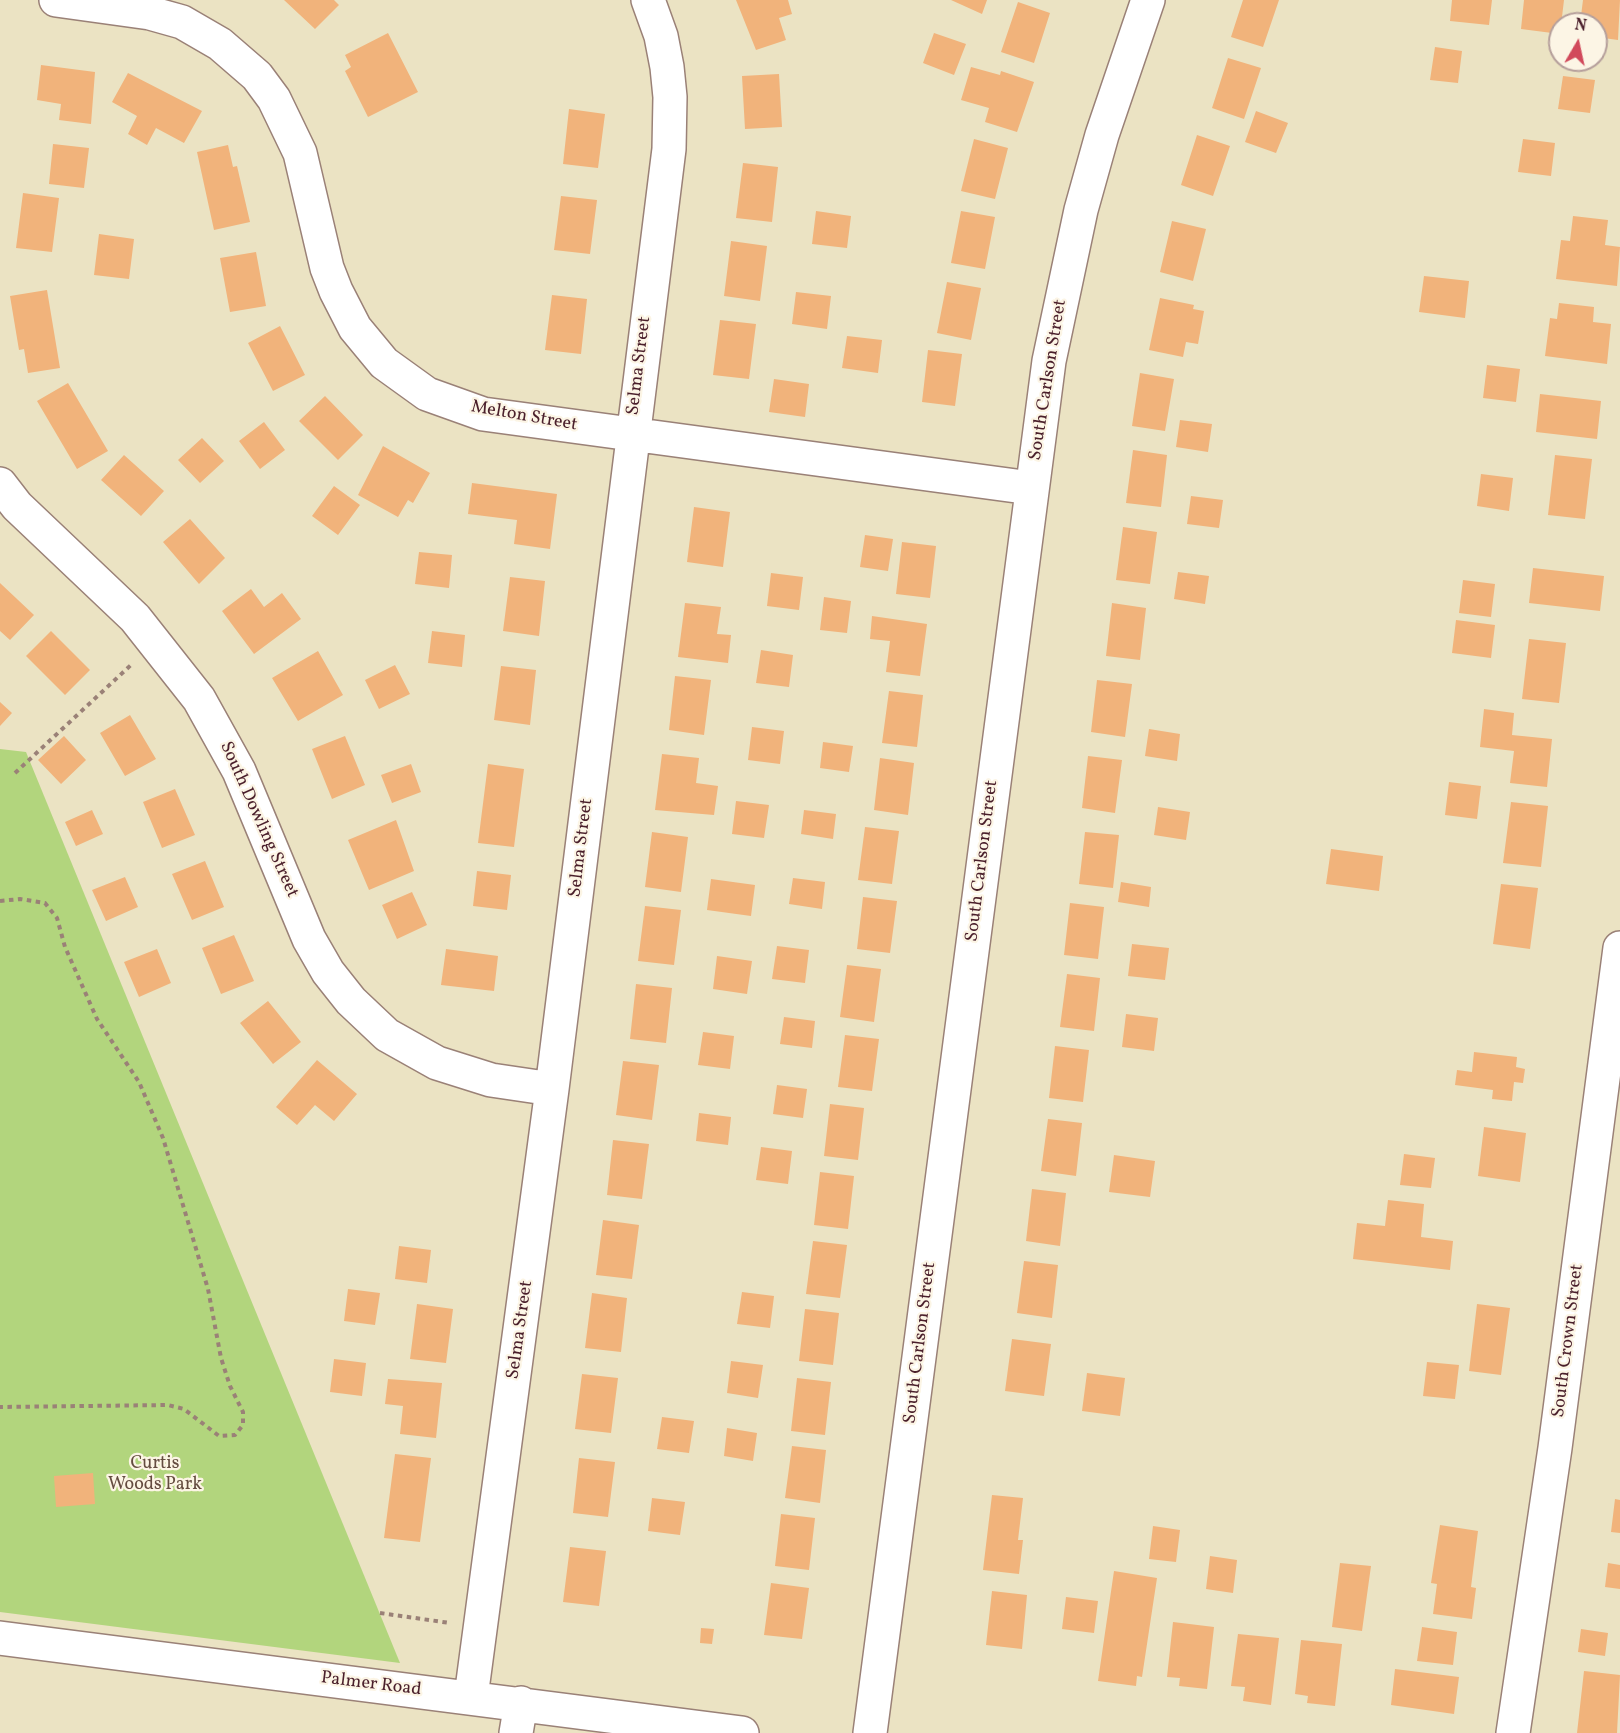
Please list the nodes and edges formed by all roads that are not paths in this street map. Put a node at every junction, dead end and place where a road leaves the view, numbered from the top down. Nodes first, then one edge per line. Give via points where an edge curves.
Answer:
1 (56, 0) edge
2 (648, 0) edge
3 (1148, 0) edge
4 (632, 435) junction
5 (0, 483) edge
6 (1031, 488) junction
7 (1620, 948) edge
8 (552, 1089) junction
9 (0, 1638) edge
10 (471, 1697) junction
11 (518, 1718) edge
12 (742, 1733) edge
13 (870, 1733) edge
14 (1513, 1733) edge

1 - 4 street, Melton Street via 150,13 182,22 220,44 257,76 274,99 300,153 336,291 368,346 401,378 427,394 483,414
2 - 4 street, Selma Street via 667,66 669,139
3 - 6 street, South Carlson Street via 1102,135 1082,210 1051,351
4 - 6 street, Melton Street
4 - 8 street, Selma Street
5 - 8 street, South Dowling Street via 17,506 135,618 199,699 239,771 309,939 351,1001 387,1035 437,1063 491,1080
6 - 13 street, South Carlson Street
7 - 14 street, South Crown Street via 1555,1448
8 - 10 street, Selma Street
9 - 10 street, Palmer Road
10 - 11 street, Palmer Road
11 - 12 street, Palmer Road

